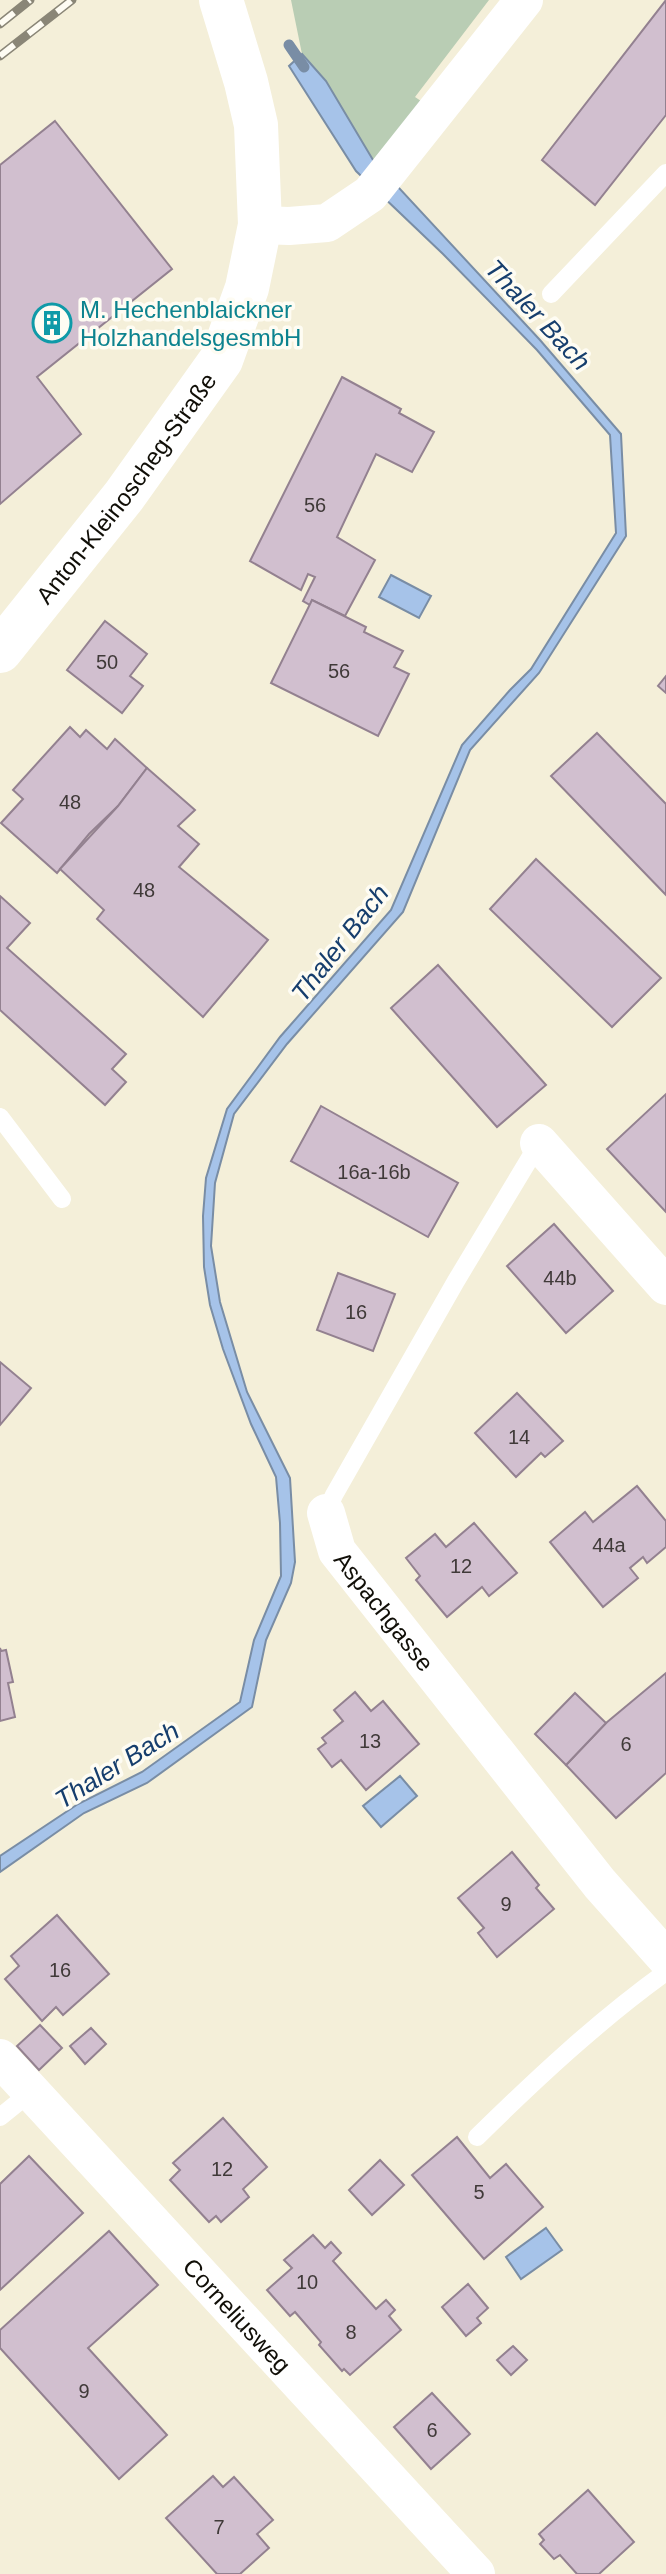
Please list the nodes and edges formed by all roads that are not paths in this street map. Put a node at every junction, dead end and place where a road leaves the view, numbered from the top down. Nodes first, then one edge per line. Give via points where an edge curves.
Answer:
1 (221, 0) edge
2 (524, 0) edge
3 (666, 173) edge
4 (260, 225) junction
5 (551, 294) dead end
6 (0, 651) edge
7 (0, 1117) edge
8 (539, 1143) joint
9 (62, 1199) dead end
10 (666, 1286) edge
11 (326, 1513) joint
12 (666, 1958) edge
13 (666, 1972) edge
14 (0, 2058) edge
15 (31, 2092) junction
16 (0, 2117) edge
17 (477, 2137) dead end
18 (476, 2574) edge

1 - 4 main road, Anton-Kleinoscheg-Straße via 256,125
2 - 4 street via 382,180 327,223
3 - 5 lane
4 - 6 main road, Anton-Kleinoscheg-Straße via 247,288 221,360 124,496
7 - 9 lane
8 - 10 street
8 - 11 lane, Aspachgasse
11 - 12 street, Aspachgasse via 337,1551 600,1884
13 - 17 lane via 630,1998
14 - 15 street, Corneliusweg
15 - 16 lane
15 - 18 street, Corneliusweg

